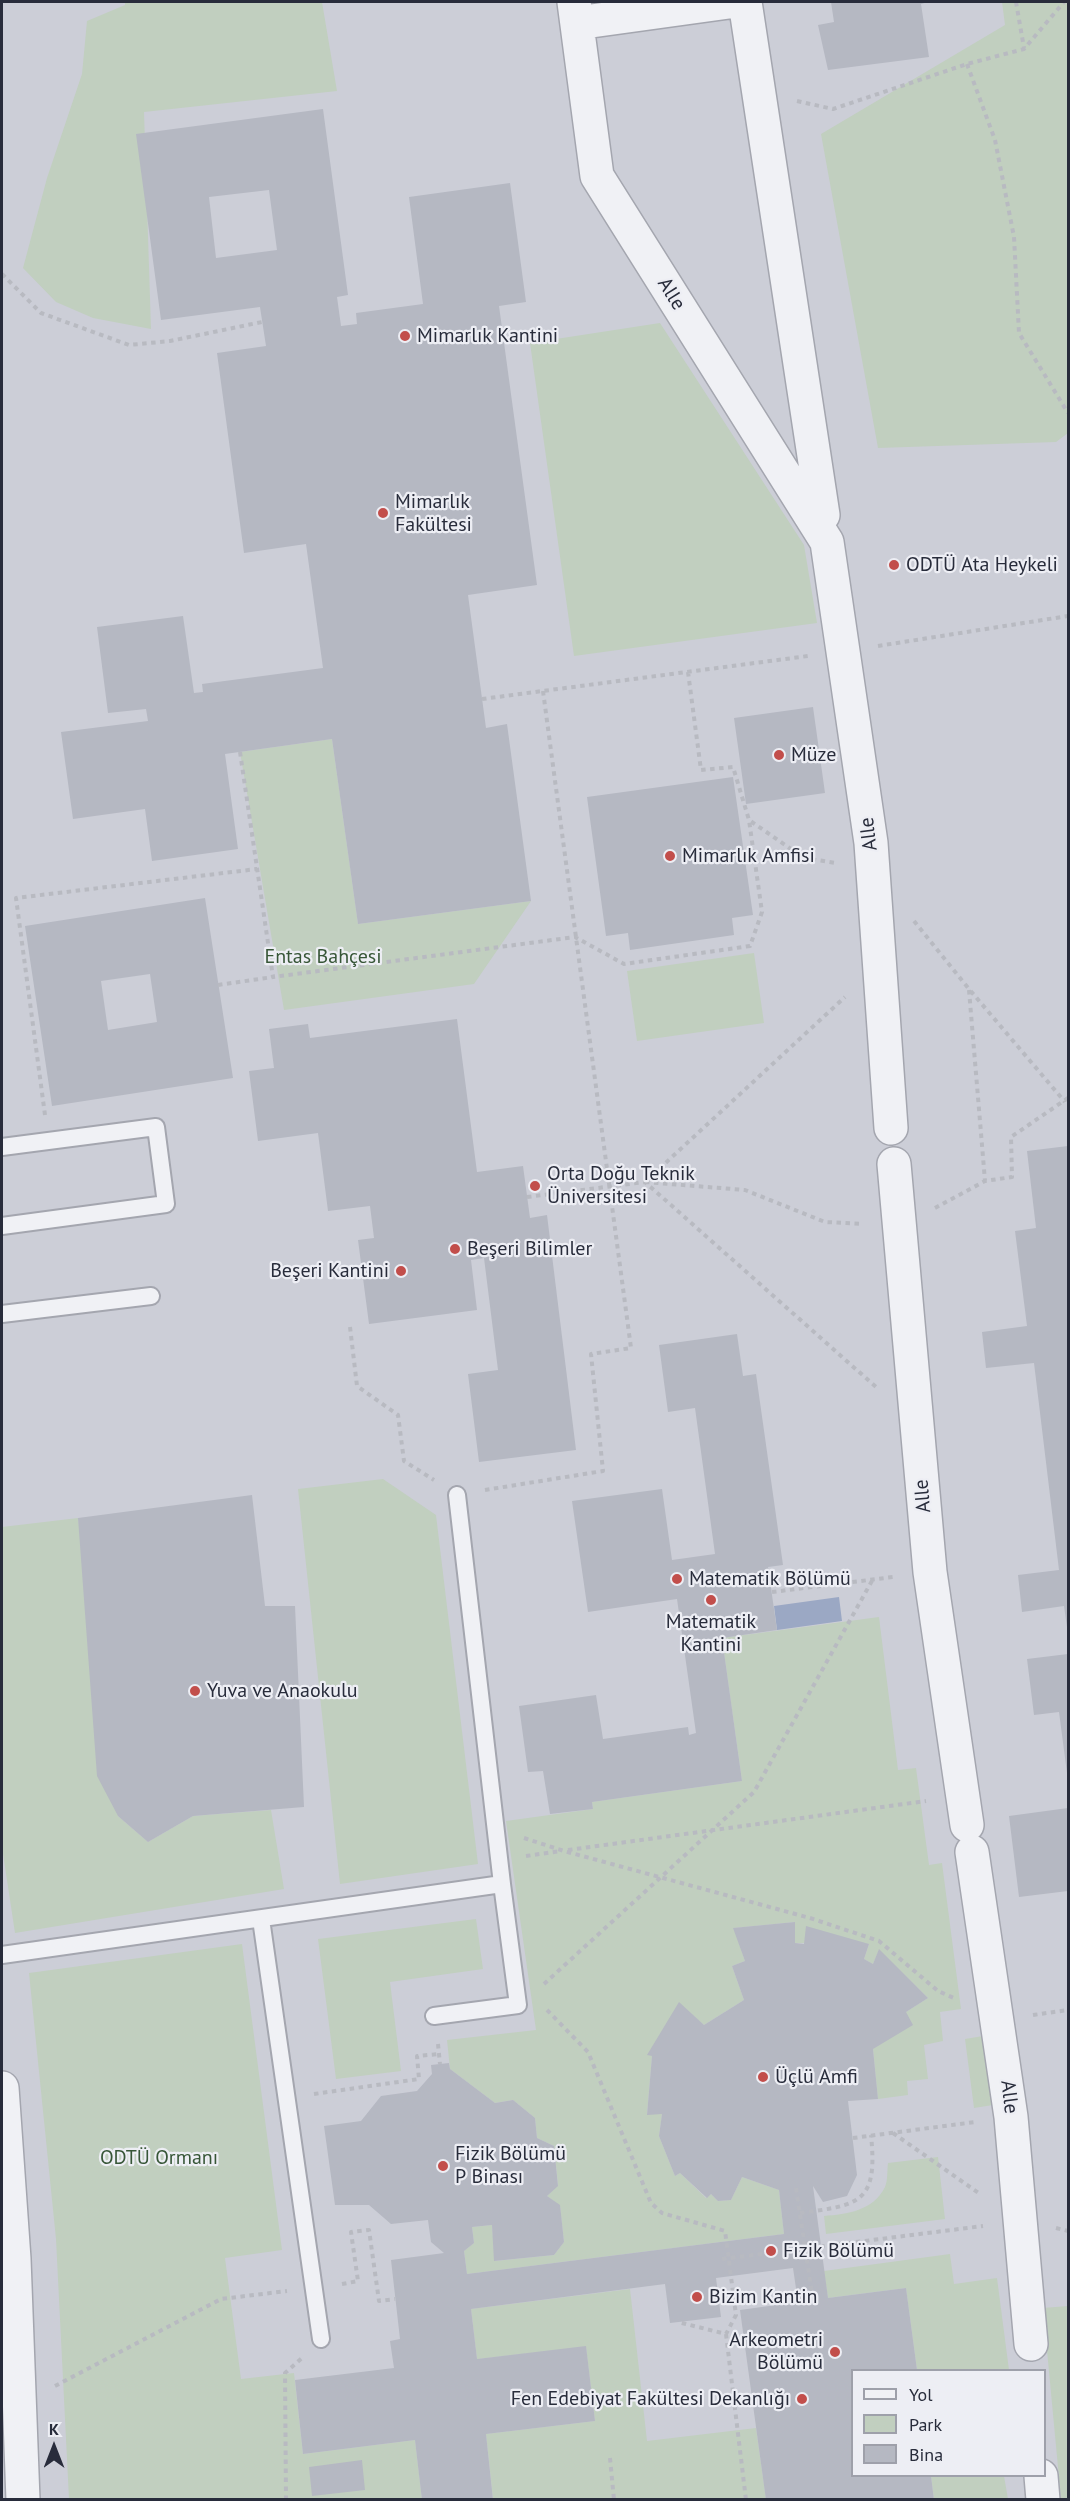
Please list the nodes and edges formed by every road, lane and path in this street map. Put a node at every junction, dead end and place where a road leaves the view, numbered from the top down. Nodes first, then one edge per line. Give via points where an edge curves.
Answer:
1 (729, 2) edge
2 (745, 2) edge
3 (1016, 2) edge
4 (1064, 2) edge
5 (575, 12) edge
6 (1024, 49) junction
7 (967, 64) junction
8 (758, 93) junction
9 (2, 274) edge
10 (262, 322) dead end
11 (1068, 413) edge
12 (825, 530) junction
13 (1068, 616) edge
14 (843, 652) junction
15 (688, 672) junction
16 (543, 691) junction
17 (482, 699) dead end
18 (240, 752) dead end
19 (749, 820) junction
20 (873, 868) junction
21 (257, 869) junction
22 (910, 915) dead end
23 (575, 937) junction
24 (880, 965) junction
25 (273, 977) junction
26 (218, 985) dead end
27 (969, 990) junction
28 (1067, 1100) edge
29 (891, 1128) dead end
30 (48, 1141) junction
31 (2, 1147) edge
32 (894, 1164) dead end
33 (985, 1180) junction
34 (645, 1182) junction
35 (608, 1187) junction
36 (527, 1197) dead end
37 (2, 1226) edge
38 (899, 1227) junction
39 (151, 1296) dead end
40 (2, 1314) edge
41 (350, 1327) dead end
42 (916, 1423) junction
43 (457, 1495) junction
44 (930, 1572) junction
45 (873, 1579) junction
46 (772, 1592) dead end
47 (967, 1824) junction
48 (495, 1828) junction
49 (712, 1830) junction
50 (564, 1851) junction
51 (526, 1856) dead end
52 (660, 1877) junction
53 (502, 1884) junction
54 (261, 1918) junction
55 (2, 1954) edge
56 (524, 1996) junction
57 (434, 2016) dead end
58 (999, 2020) junction
59 (441, 2064) dead end
60 (2, 2088) edge
61 (347, 2089) dead end
62 (1011, 2117) junction
63 (893, 2133) junction
64 (871, 2135) junction
65 (853, 2138) dead end
66 (796, 2188) dead end
67 (800, 2212) junction
68 (1020, 2222) junction
69 (805, 2249) junction
70 (729, 2258) junction
71 (722, 2259) dead end
72 (358, 2281) dead end
73 (314, 2287) junction
74 (395, 2299) dead end
75 (813, 2300) dead end
76 (678, 2322) dead end
77 (726, 2334) junction
78 (321, 2339) dead end
79 (1031, 2344) dead end
80 (285, 2373) dead end
81 (19, 2405) junction
82 (610, 2458) dead end
83 (1041, 2477) edge
84 (23, 2499) edge
85 (286, 2499) edge
86 (614, 2499) edge
87 (746, 2499) edge
88 (1043, 2499) edge

1 - 5 street, Alle
2 - 8 street, Alle
3 - 6 path
4 - 6 path
5 - 12 street, Alle via 597,176
6 - 7 path
7 - 8 path via 833,109
7 - 11 path via 995,140 1010,216 1019,333
8 - 12 street, Alle
9 - 10 path via 40,313 129,345 170,341
12 - 14 street, Alle
13 - 14 path
14 - 15 path
14 - 20 street, Alle
15 - 16 path
15 - 19 path via 701,770 733,767
16 - 17 path
16 - 23 path
18 - 21 path
19 - 20 path via 804,858
19 - 23 path via 762,912 750,946 624,964
20 - 24 street, Alle
21 - 25 path
21 - 30 path via 16,898
22 - 27 path
23 - 25 path
23 - 35 path
24 - 29 street, Alle
24 - 34 path
25 - 26 path
27 - 28 path
27 - 33 path
28 - 33 path via 1011,1137 1012,1177
30 - 31 lane
30 - 37 lane via 156,1126 166,1204
32 - 38 street, Alle
33 - 38 path
34 - 35 path
34 - 38 path via 745,1190 825,1222
34 - 42 path
35 - 36 path
35 - 43 path via 631,1348 591,1354 603,1471
38 - 42 street, Alle
39 - 40 lane
41 - 43 path via 357,1386 398,1415 404,1461
42 - 44 street, Alle
43 - 48 lane
44 - 45 path
44 - 47 street, Alle
45 - 46 path
45 - 49 path via 754,1792
47 - 49 path
47 - 58 street, Alle
48 - 50 path
48 - 53 lane
49 - 50 path
49 - 52 path
50 - 51 path
50 - 52 path
52 - 56 path
52 - 58 path via 879,1941 938,1991
53 - 54 lane
53 - 56 lane
54 - 55 lane
54 - 73 lane
56 - 57 lane via 518,2005
56 - 70 path via 588,2052 651,2203 662,2212 725,2231
58 - 62 street, Alle
59 - 61 path via 439,2051 417,2056 419,2079
60 - 81 street
62 - 63 path
62 - 68 street, Alle
63 - 64 path
63 - 68 path
64 - 65 path
64 - 67 path via 874,2162 862,2197 843,2207
66 - 67 path
67 - 69 path
68 - 69 path
68 - 79 street, Alle
69 - 70 path
69 - 75 path
70 - 71 path
70 - 77 path via 736,2315
72 - 74 path via 351,2232 369,2230 379,2301
73 - 78 lane
73 - 81 path via 221,2299
76 - 77 path
77 - 87 path
80 - 85 path
81 - 84 street
82 - 86 path
83 - 88 street

